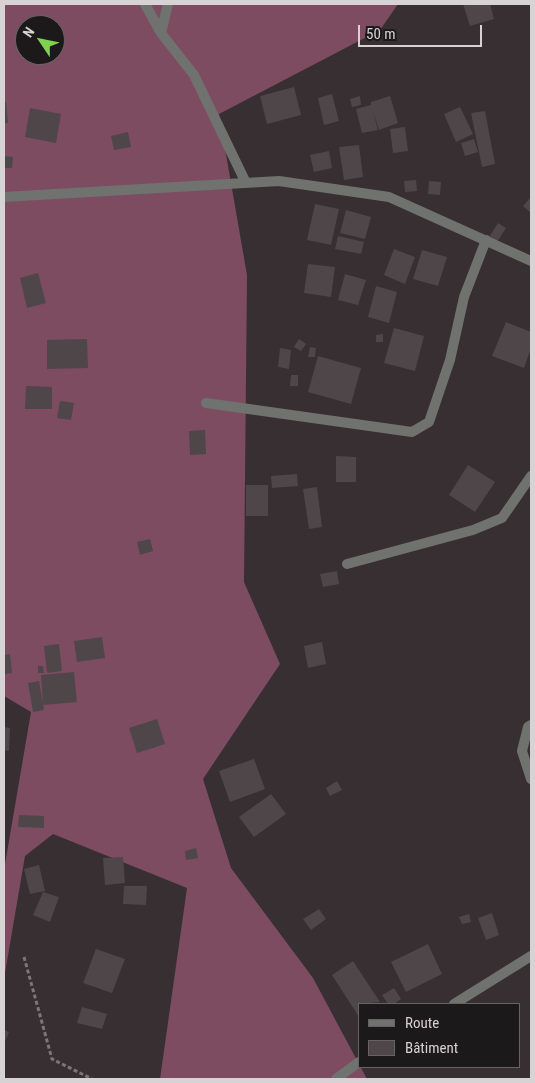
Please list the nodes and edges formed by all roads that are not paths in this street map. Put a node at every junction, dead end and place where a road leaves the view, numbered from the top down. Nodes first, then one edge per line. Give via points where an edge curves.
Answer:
1 (144, 4) edge
2 (168, 4) edge
3 (161, 33) junction
4 (246, 183) junction
5 (4, 197) edge
6 (486, 240) junction
7 (531, 261) edge
8 (206, 403) dead end
9 (531, 476) edge
10 (347, 564) dead end
11 (531, 725) edge
12 (531, 779) edge
13 (531, 956) edge
14 (456, 1003) edge
15 (358, 1063) edge
16 (336, 1079) edge

1 - 3 street
2 - 3 street
3 - 4 street via 194,75
4 - 5 street
4 - 6 street via 279,181 389,197
6 - 7 street
6 - 8 street via 464,297 450,360 429,422 412,432
9 - 10 street via 502,518 473,530
11 - 12 street via 522,751
13 - 14 street
15 - 16 street

